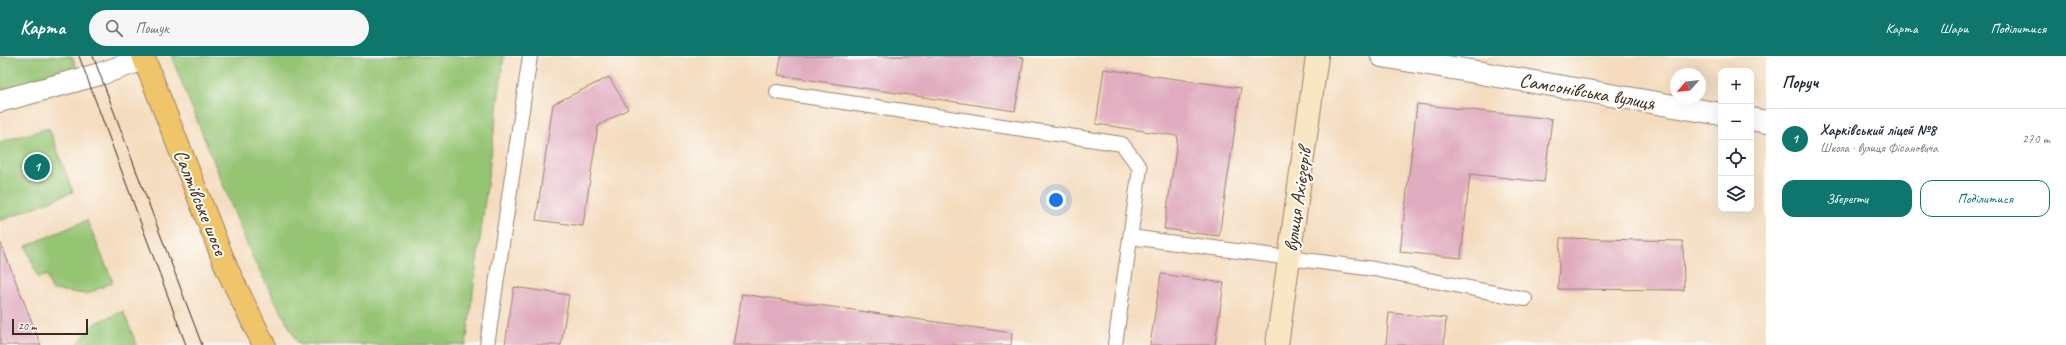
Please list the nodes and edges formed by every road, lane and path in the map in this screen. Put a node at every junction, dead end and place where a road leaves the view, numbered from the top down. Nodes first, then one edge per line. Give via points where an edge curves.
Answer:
1 (530, 56) edge
2 (1317, 56) edge
3 (1382, 56) edge
4 (144, 58) edge
5 (777, 92) dead end
6 (0, 101) edge
7 (1718, 113) edge
8 (1754, 120) edge
9 (1766, 122) edge
10 (1130, 237) junction
11 (1289, 257) junction
12 (1525, 299) dead end
13 (264, 345) edge
14 (487, 345) edge
15 (1115, 345) edge
16 (1277, 345) edge

1 - 14 lane
2 - 11 main road, вулиця Ахієзерів
3 - 7 street, Самсонівська вулиця
4 - 6 street via 100,74
4 - 13 main road, Салтівське шосе via 227,269
5 - 10 lane via 1122,144 1140,168
8 - 9 street
10 - 11 lane
10 - 15 lane
11 - 12 lane via 1374,270
11 - 16 main road, вулиця Ахієзерів

